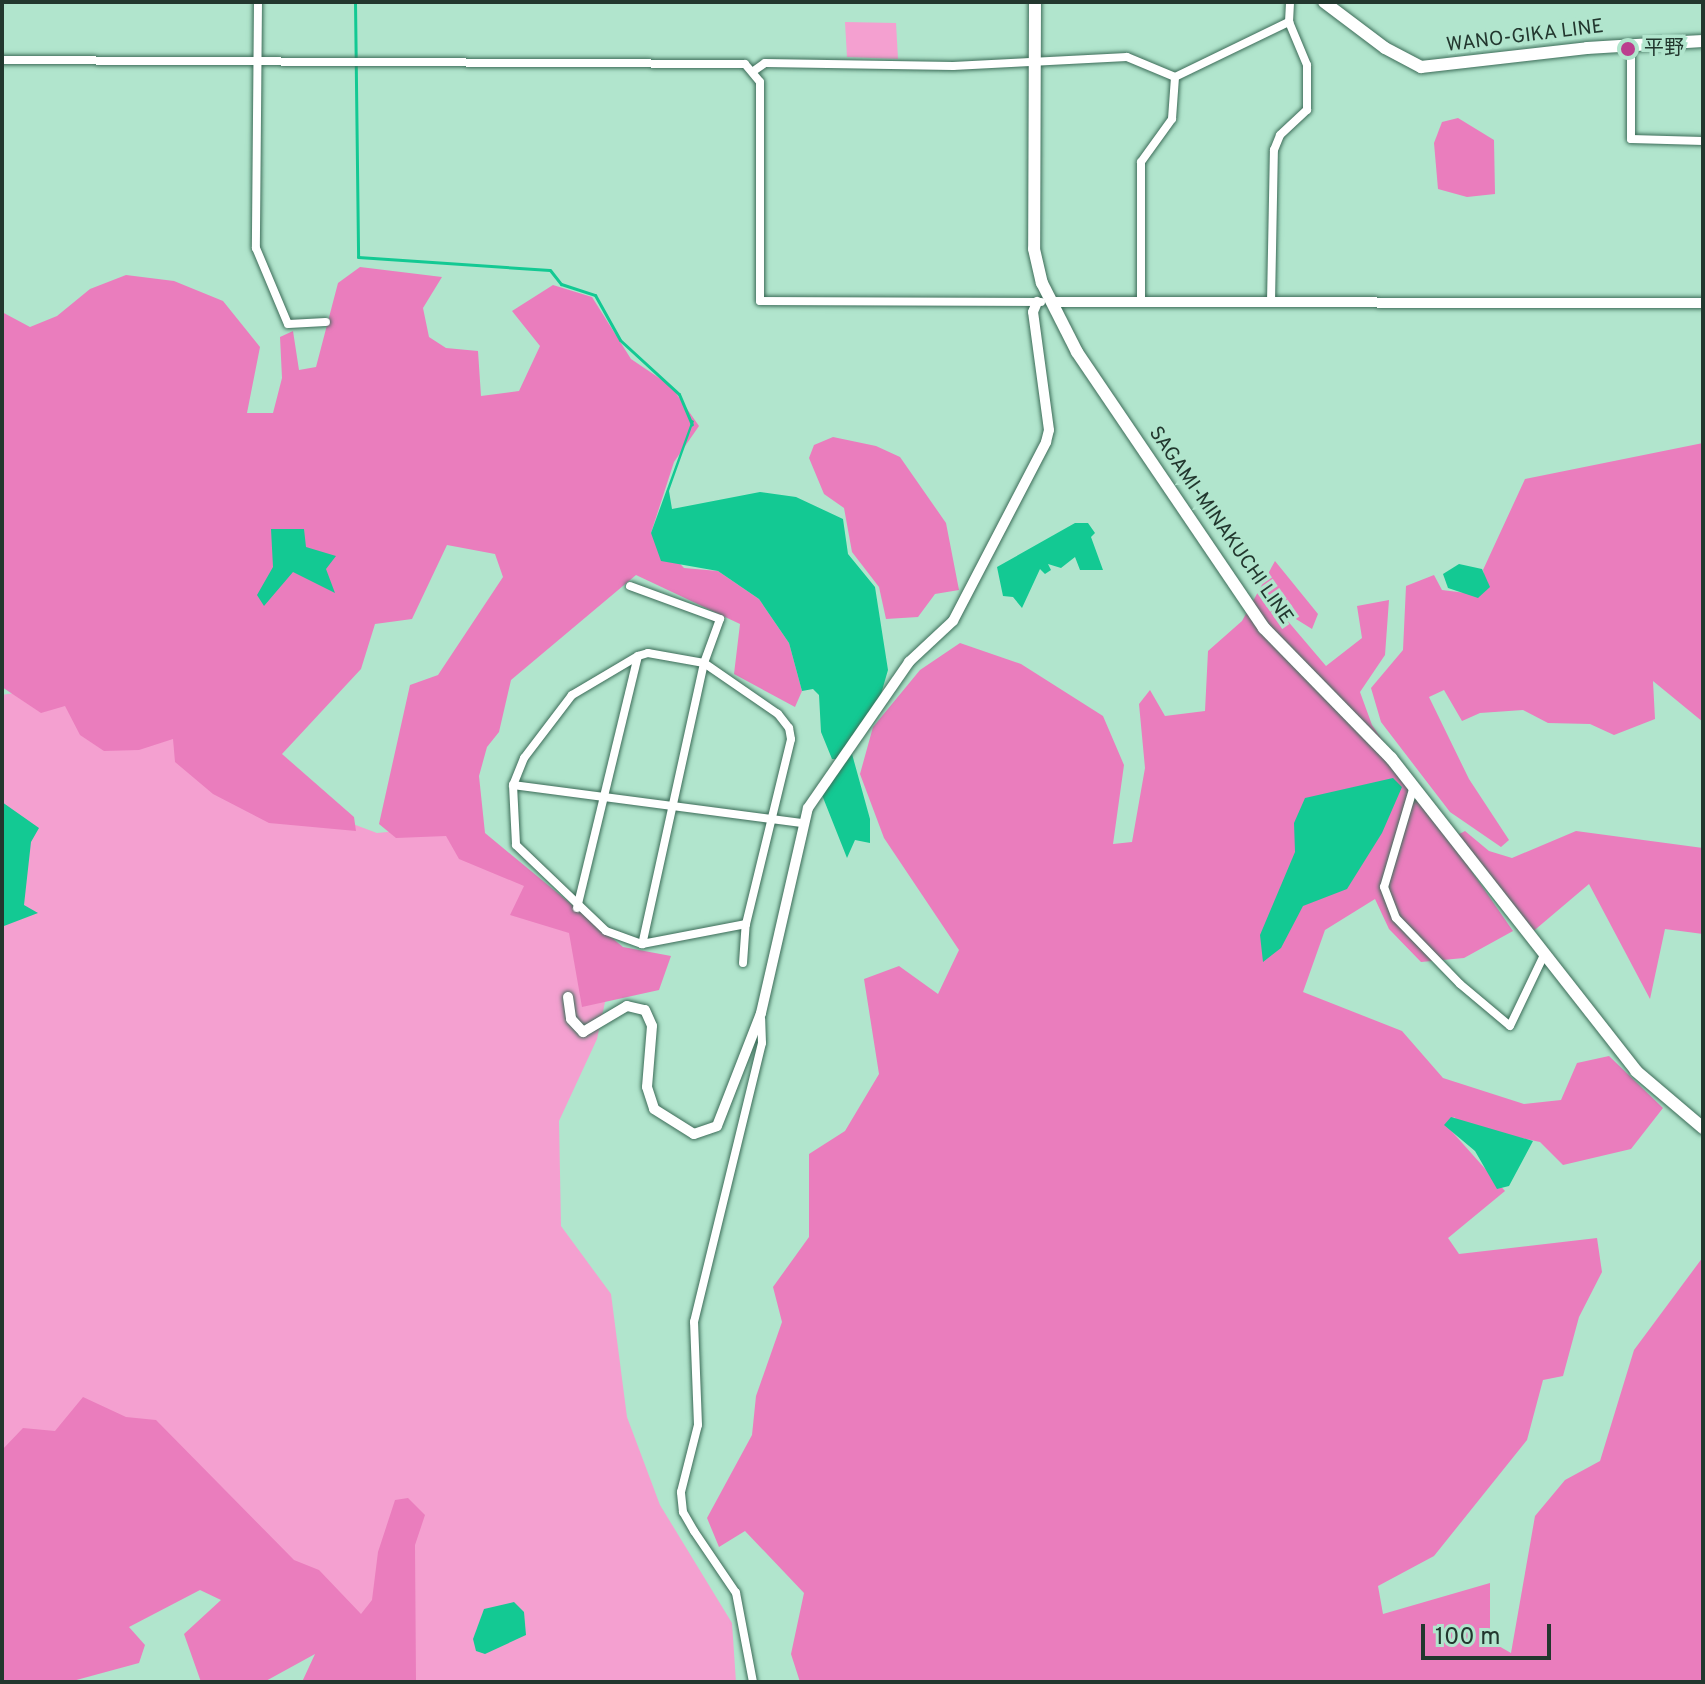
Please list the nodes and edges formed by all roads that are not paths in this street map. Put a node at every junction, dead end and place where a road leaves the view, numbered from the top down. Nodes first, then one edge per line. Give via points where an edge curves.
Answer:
1 (258, 2) edge
2 (1035, 2) edge
3 (1290, 2) edge
4 (1324, 2) edge
5 (1289, 22) junction
6 (1703, 41) edge
7 (1631, 45) junction
8 (2, 60) edge
9 (1035, 61) junction
10 (257, 63) junction
11 (755, 70) junction
12 (1175, 77) junction
13 (1703, 141) edge
14 (1044, 302) junction
15 (1141, 302) junction
16 (1271, 302) junction
17 (1703, 303) edge
18 (326, 322) dead end
19 (630, 586) dead end
20 (638, 656) junction
21 (704, 663) junction
22 (513, 785) junction
23 (1414, 785) junction
24 (605, 801) junction
25 (674, 809) junction
26 (773, 822) junction
27 (802, 823) junction
28 (577, 908) junction
29 (746, 924) junction
30 (642, 944) junction
31 (1544, 955) junction
32 (743, 963) dead end
33 (568, 997) dead end
34 (761, 1013) junction
35 (1703, 1128) edge
36 (753, 1682) edge

1 - 10 street
2 - 9 main road, SAGAMI-MINAKUCHI LINE
3 - 5 street
4 - 7 main road, WANO-GIKA LINE via 1385,48 1421,67
5 - 12 street
5 - 16 street via 1307,65 1307,110 1280,135 1274,150
6 - 7 main road, WANO-GIKA LINE
7 - 13 street via 1631,139
8 - 10 street
9 - 11 street via 953,66 765,63
9 - 12 street via 1127,57
9 - 14 main road, SAGAMI-MINAKUCHI LINE via 1033,228
10 - 11 street via 745,64
10 - 18 street via 258,257 288,324
11 - 14 street via 760,82 760,301
12 - 15 street via 1172,119 1141,162
14 - 15 street
14 - 23 main road, SAGAMI-MINAKUCHI LINE via 1264,628
14 - 27 street via 1033,312 1049,430 1046,442 953,621 909,662
15 - 16 street
16 - 17 street
19 - 21 street via 720,619
20 - 21 street via 648,653
20 - 22 street via 572,695 524,758
20 - 24 street
21 - 25 street
21 - 26 street via 778,714 789,728
22 - 24 street
22 - 28 street via 516,845
23 - 31 main road, SAGAMI-MINAKUCHI LINE
23 - 31 street via 1384,887 1396,918 1510,1026
24 - 25 street
24 - 28 street
25 - 26 street
25 - 30 street
26 - 27 street
26 - 29 street
27 - 34 street
28 - 30 street via 606,931
29 - 30 street
29 - 32 street
31 - 35 main road, SAGAMI-MINAKUCHI LINE via 1636,1071
33 - 34 street via 571,1019 583,1032 627,1006 645,1010 652,1026 646,1080 650,1102 670,1122 694,1134 717,1126
34 - 36 street via 762,1043 694,1322 698,1425 681,1492 683,1512 736,1593

